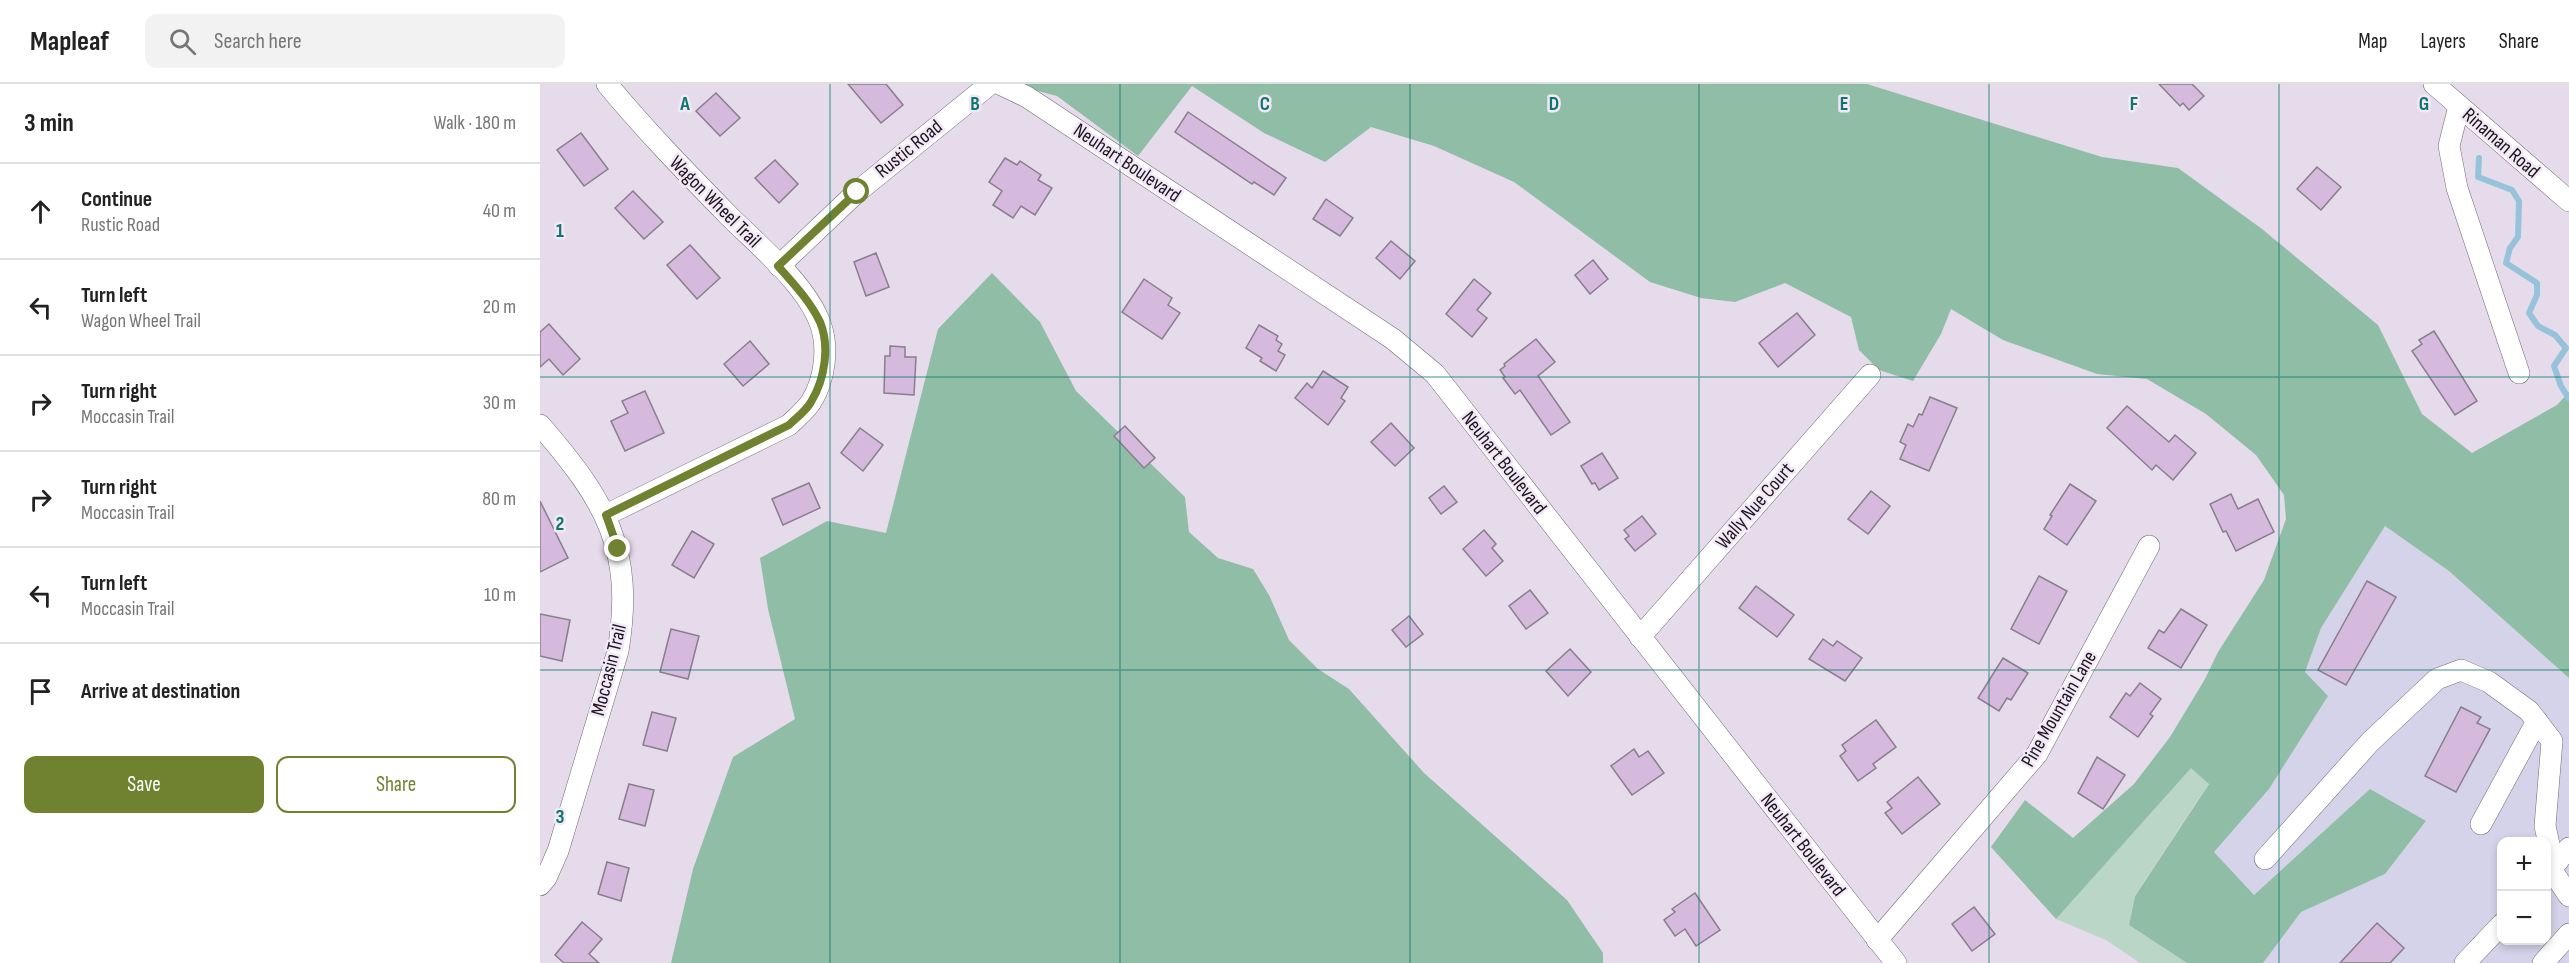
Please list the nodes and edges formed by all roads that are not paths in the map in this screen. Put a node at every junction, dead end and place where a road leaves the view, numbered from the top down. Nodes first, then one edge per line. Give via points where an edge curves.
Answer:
1 (607, 84) edge
2 (990, 84) edge
3 (1000, 84) edge
4 (2434, 84) edge
5 (2458, 106) junction
6 (2569, 201) edge
7 (778, 266) junction
8 (2519, 373) dead end
9 (1870, 375) dead end
10 (540, 425) edge
11 (606, 515) junction
12 (2149, 546) dead end
13 (1640, 637) junction
14 (2536, 721) junction
15 (2481, 824) dead end
16 (2265, 859) dead end
17 (2556, 863) edge
18 (540, 885) edge
19 (2569, 896) edge
20 (2497, 929) edge
21 (2569, 934) edge
22 (1877, 940) junction
23 (1896, 963) edge
24 (2465, 963) edge
25 (2543, 963) edge

1 - 7 street, Wagon Wheel Trail via 649,135
2 - 7 street, Rustic Road via 857,192
3 - 13 street, Neuhart Boulevard via 1037,103 1415,355 1435,374
4 - 5 street, Rinaman Road
5 - 6 street, Rinaman Road
5 - 8 street via 2450,146 2457,188
7 - 11 street, Wagon Wheel Trail via 820,322 826,346 811,402 789,425
9 - 13 street, Wally Nue Court
10 - 11 street, Moccasin Trail via 576,466
11 - 18 street, Moccasin Trail via 618,549 623,584 618,651 558,851
12 - 22 street, Pine Mountain Lane via 2037,754
13 - 22 street, Neuhart Boulevard
14 - 15 street
14 - 16 street via 2529,711 2489,681 2461,669 2437,679 2370,742
14 - 17 street via 2552,741 2545,826
17 - 19 street
20 - 24 street
21 - 25 street
22 - 23 street, Neuhart Boulevard

